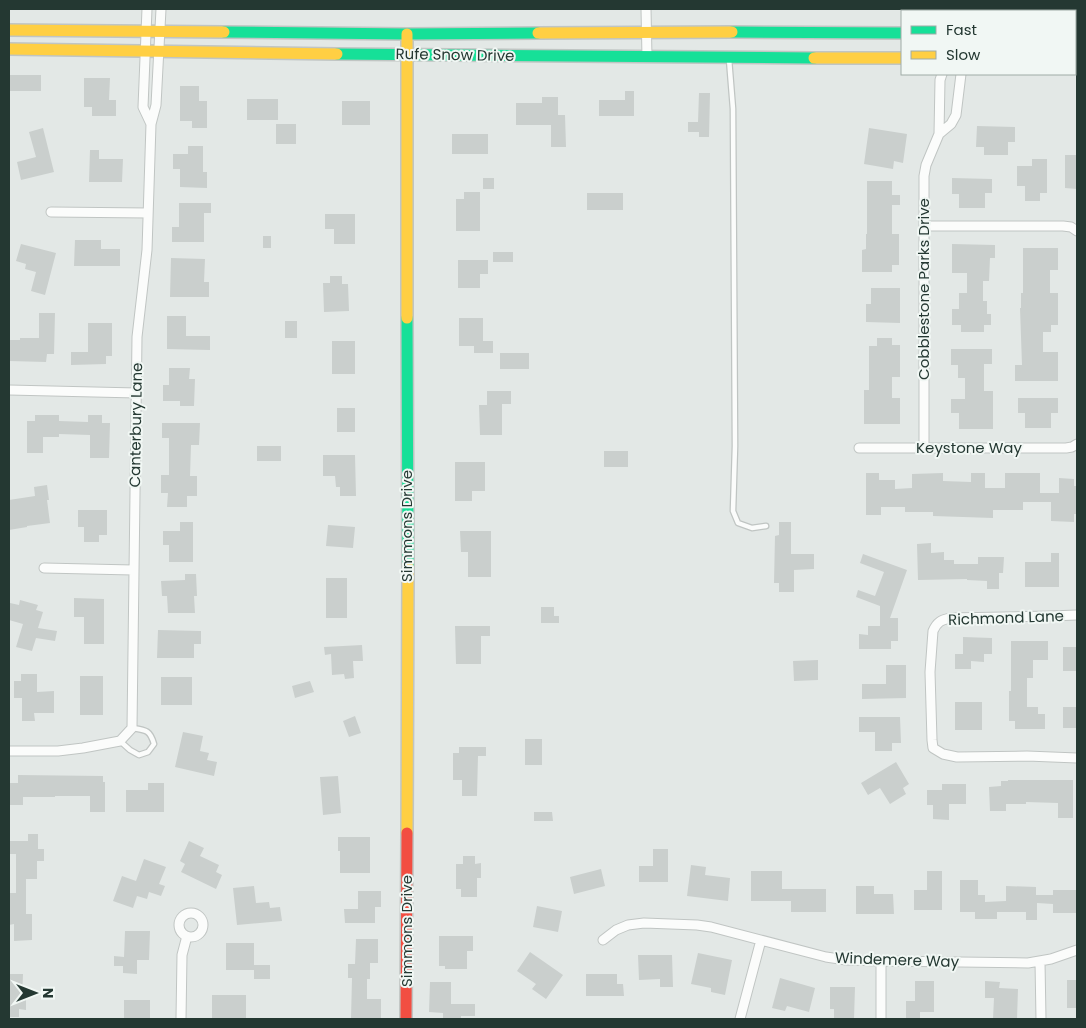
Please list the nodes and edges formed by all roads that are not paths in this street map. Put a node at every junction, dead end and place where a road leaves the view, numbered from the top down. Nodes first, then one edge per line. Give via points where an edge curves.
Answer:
1 (147, 9) edge
2 (161, 9) edge
3 (646, 9) edge
4 (9, 30) edge
5 (647, 33) junction
6 (901, 33) edge
7 (407, 34) junction
8 (146, 42) junction
9 (160, 42) junction
10 (9, 48) edge
11 (408, 54) junction
12 (647, 57) junction
13 (729, 58) junction
14 (901, 58) edge
15 (942, 75) edge
16 (961, 75) edge
17 (151, 124) junction
18 (939, 134) junction
19 (51, 212) dead end
20 (148, 213) junction
21 (924, 226) junction
22 (1077, 230) edge
23 (9, 390) edge
24 (137, 393) junction
25 (1077, 444) edge
26 (859, 448) dead end
27 (924, 448) junction
28 (766, 526) dead end
29 (44, 568) dead end
30 (133, 570) junction
31 (1077, 615) edge
32 (132, 728) junction
33 (120, 741) junction
34 (9, 751) edge
35 (1077, 758) edge
36 (187, 936) dead end
37 (603, 940) dead end
38 (761, 940) junction
39 (1077, 950) edge
40 (881, 961) junction
41 (1040, 962) junction
42 (181, 1019) edge
43 (406, 1019) edge
44 (740, 1019) edge
45 (881, 1019) edge
46 (1041, 1019) edge

1 - 8 street, Canterbury Lane
2 - 9 street, Canterbury Lane
3 - 5 street
4 - 8 main road, Rufe Snow Drive
5 - 6 main road, Rufe Snow Drive
5 - 7 main road, Rufe Snow Drive
5 - 12 street
7 - 9 main road, Rufe Snow Drive
7 - 11 main road, Simmons Drive
8 - 9 main road, Rufe Snow Drive
8 - 9 main road, Rufe Snow Drive
8 - 10 main road, Rufe Snow Drive
8 - 17 street, Canterbury Lane via 143,107
9 - 11 main road, Rufe Snow Drive
9 - 17 street, Canterbury Lane via 156,105
11 - 12 main road, Rufe Snow Drive
11 - 43 main road, Simmons Drive
12 - 13 main road, Rufe Snow Drive
13 - 14 main road, Rufe Snow Drive
13 - 28 lane via 733,109 733,510 738,523 752,528
15 - 18 street, Cobblestone Parks Drive
16 - 18 street, Cobblestone Parks Drive via 956,115
17 - 20 street, Canterbury Lane
18 - 21 street, Cobblestone Parks Drive via 924,176
19 - 20 street
20 - 24 street, Canterbury Lane via 137,337
21 - 22 street via 1062,226
21 - 27 street, Cobblestone Parks Drive
23 - 24 street
24 - 30 street, Canterbury Lane
25 - 27 street, Keystone Way via 1066,448
26 - 27 street, Keystone Way
29 - 30 street
30 - 32 street, Canterbury Lane
31 - 35 street, Richmond Lane via 941,620 933,631 930,672 932,740 936,750 957,756
32 - 33 street
32 - 33 lane via 145,730 151,735 154,744 148,752 139,755
33 - 34 street via 58,751
36 - 42 street via 182,955
37 - 38 street, Windemere Way via 628,925 644,923 711,927
38 - 40 street, Windemere Way via 826,957
38 - 44 street
39 - 41 street, Windemere Way
40 - 41 street, Windemere Way
40 - 45 street
41 - 46 street

